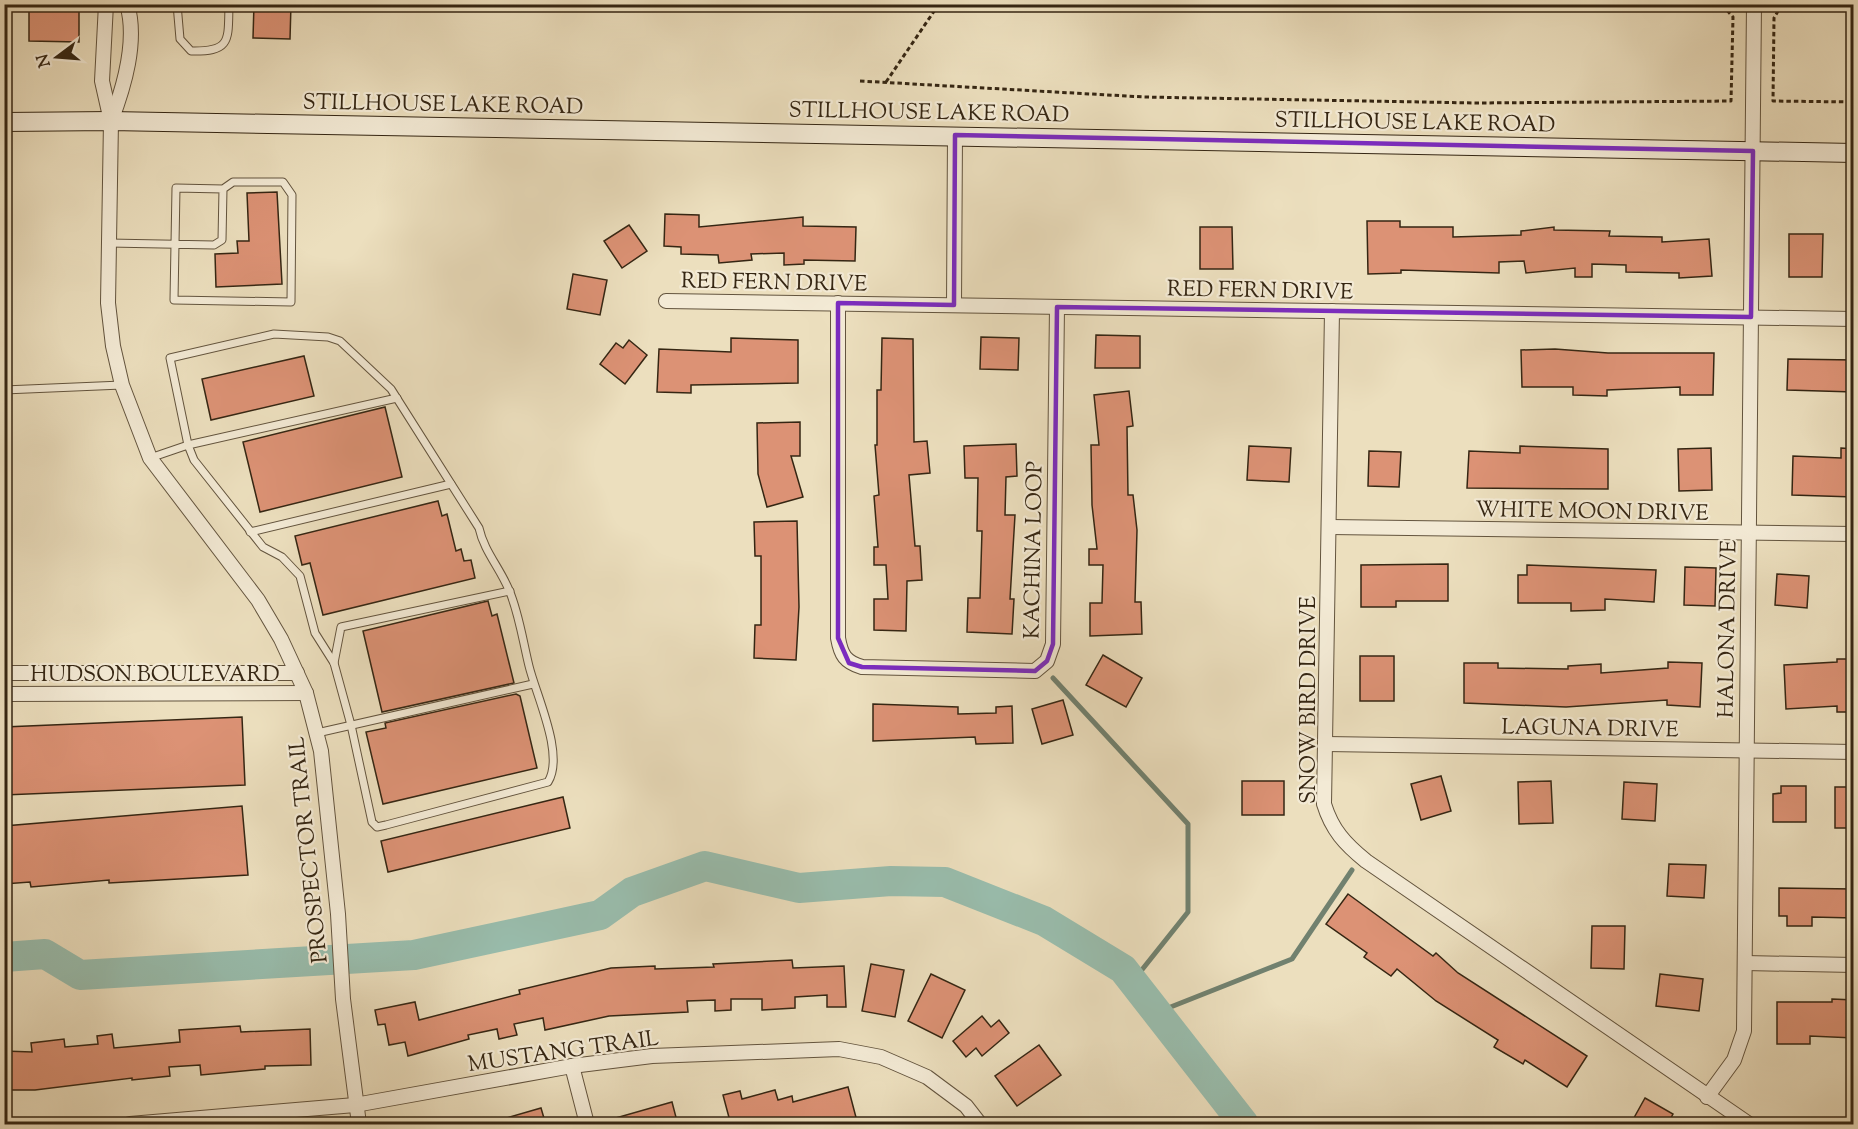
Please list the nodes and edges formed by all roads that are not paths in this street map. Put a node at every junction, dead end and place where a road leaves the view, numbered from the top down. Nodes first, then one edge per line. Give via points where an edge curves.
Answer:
1 (106, 4) edge
2 (127, 4) edge
3 (177, 4) edge
4 (229, 4) edge
5 (1754, 4) edge
6 (111, 121) junction
7 (4, 122) edge
8 (955, 135) junction
9 (1753, 151) junction
10 (1854, 153) edge
11 (223, 189) junction
12 (109, 243) junction
13 (175, 245) junction
14 (666, 301) dead end
15 (838, 303) junction
16 (954, 305) junction
17 (1057, 307) junction
18 (1332, 311) junction
19 (1751, 317) junction
20 (1854, 318) edge
21 (122, 385) junction
22 (4, 390) edge
23 (397, 398) junction
24 (188, 445) junction
25 (150, 458) junction
26 (451, 484) junction
27 (1330, 527) junction
28 (250, 532) junction
29 (1749, 533) junction
30 (1854, 534) edge
31 (510, 591) junction
32 (334, 663) junction
33 (4, 673) edge
34 (297, 673) junction
35 (533, 684) junction
36 (306, 693) junction
37 (4, 694) edge
38 (351, 725) junction
39 (317, 733) junction
40 (1326, 744) junction
41 (1745, 751) junction
42 (1854, 752) edge
43 (1745, 963) junction
44 (1854, 965) edge
45 (572, 1066) junction
46 (1707, 1097) junction
47 (355, 1105) junction
48 (130, 1125) edge
49 (359, 1125) edge
50 (587, 1125) edge
51 (980, 1125) edge
52 (1749, 1125) edge

1 - 6 street, PROSPECTOR TRAIL via 102,81
2 - 6 street, PROSPECTOR TRAIL via 127,80
3 - 4 lane via 180,39 191,51 213,51 224,44
5 - 9 street, HALONA DRIVE
6 - 7 main road, STILLHOUSE LAKE ROAD
6 - 8 main road, STILLHOUSE LAKE ROAD
6 - 12 street, PROSPECTOR TRAIL
8 - 9 main road, STILLHOUSE LAKE ROAD
8 - 16 street
9 - 10 main road, STILLHOUSE LAKE ROAD
9 - 19 street, HALONA DRIVE
11 - 13 lane via 222,240
11 - 13 lane via 176,188
11 - 13 lane via 233,182 283,182 290,189 291,302 174,300
12 - 13 lane
12 - 21 street, PROSPECTOR TRAIL via 108,303
14 - 15 street, RED FERN DRIVE
15 - 16 street, RED FERN DRIVE
15 - 17 street, KACHINA LOOP via 840,652 849,663 862,667 1035,671 1047,661 1053,644
16 - 17 street, RED FERN DRIVE
17 - 18 street, RED FERN DRIVE
18 - 19 street, RED FERN DRIVE
18 - 27 street, SNOW BIRD DRIVE
19 - 20 street, RED FERN DRIVE
19 - 29 street, HALONA DRIVE
21 - 22 lane
21 - 25 street, PROSPECTOR TRAIL
23 - 24 lane
23 - 24 lane via 340,341 274,334 170,358
23 - 26 lane
24 - 25 lane
24 - 28 lane via 194,460
25 - 34 street, PROSPECTOR TRAIL via 258,600
26 - 28 lane
26 - 31 lane
27 - 29 street, WHITE MOON DRIVE
27 - 40 street, SNOW BIRD DRIVE
28 - 32 lane via 300,576 315,633
29 - 30 street, WHITE MOON DRIVE
29 - 41 street, HALONA DRIVE
31 - 32 lane via 341,627
31 - 35 lane
32 - 38 lane
33 - 34 street, HUDSON BOULEVARD
34 - 36 street, PROSPECTOR TRAIL
35 - 38 lane
35 - 38 lane via 543,703 553,761 553,774 548,782 386,825 377,827 372,822
36 - 37 street, HUDSON BOULEVARD
36 - 39 street, PROSPECTOR TRAIL
38 - 39 lane
39 - 47 street, PROSPECTOR TRAIL
40 - 41 street, LAGUNA DRIVE
40 - 46 street, SNOW BIRD DRIVE via 1324,804 1342,841 1375,868
41 - 42 street, LAGUNA DRIVE
41 - 43 street, HALONA DRIVE
43 - 44 street
43 - 46 street, HALONA DRIVE via 1744,1031 1734,1060
45 - 47 street, MUSTANG TRAIL
45 - 50 street
45 - 51 street, MUSTANG TRAIL via 652,1056 839,1049 881,1057 927,1077 966,1106
46 - 52 street, SNOW BIRD DRIVE
47 - 48 street, MUSTANG TRAIL
47 - 49 street, PROSPECTOR TRAIL

